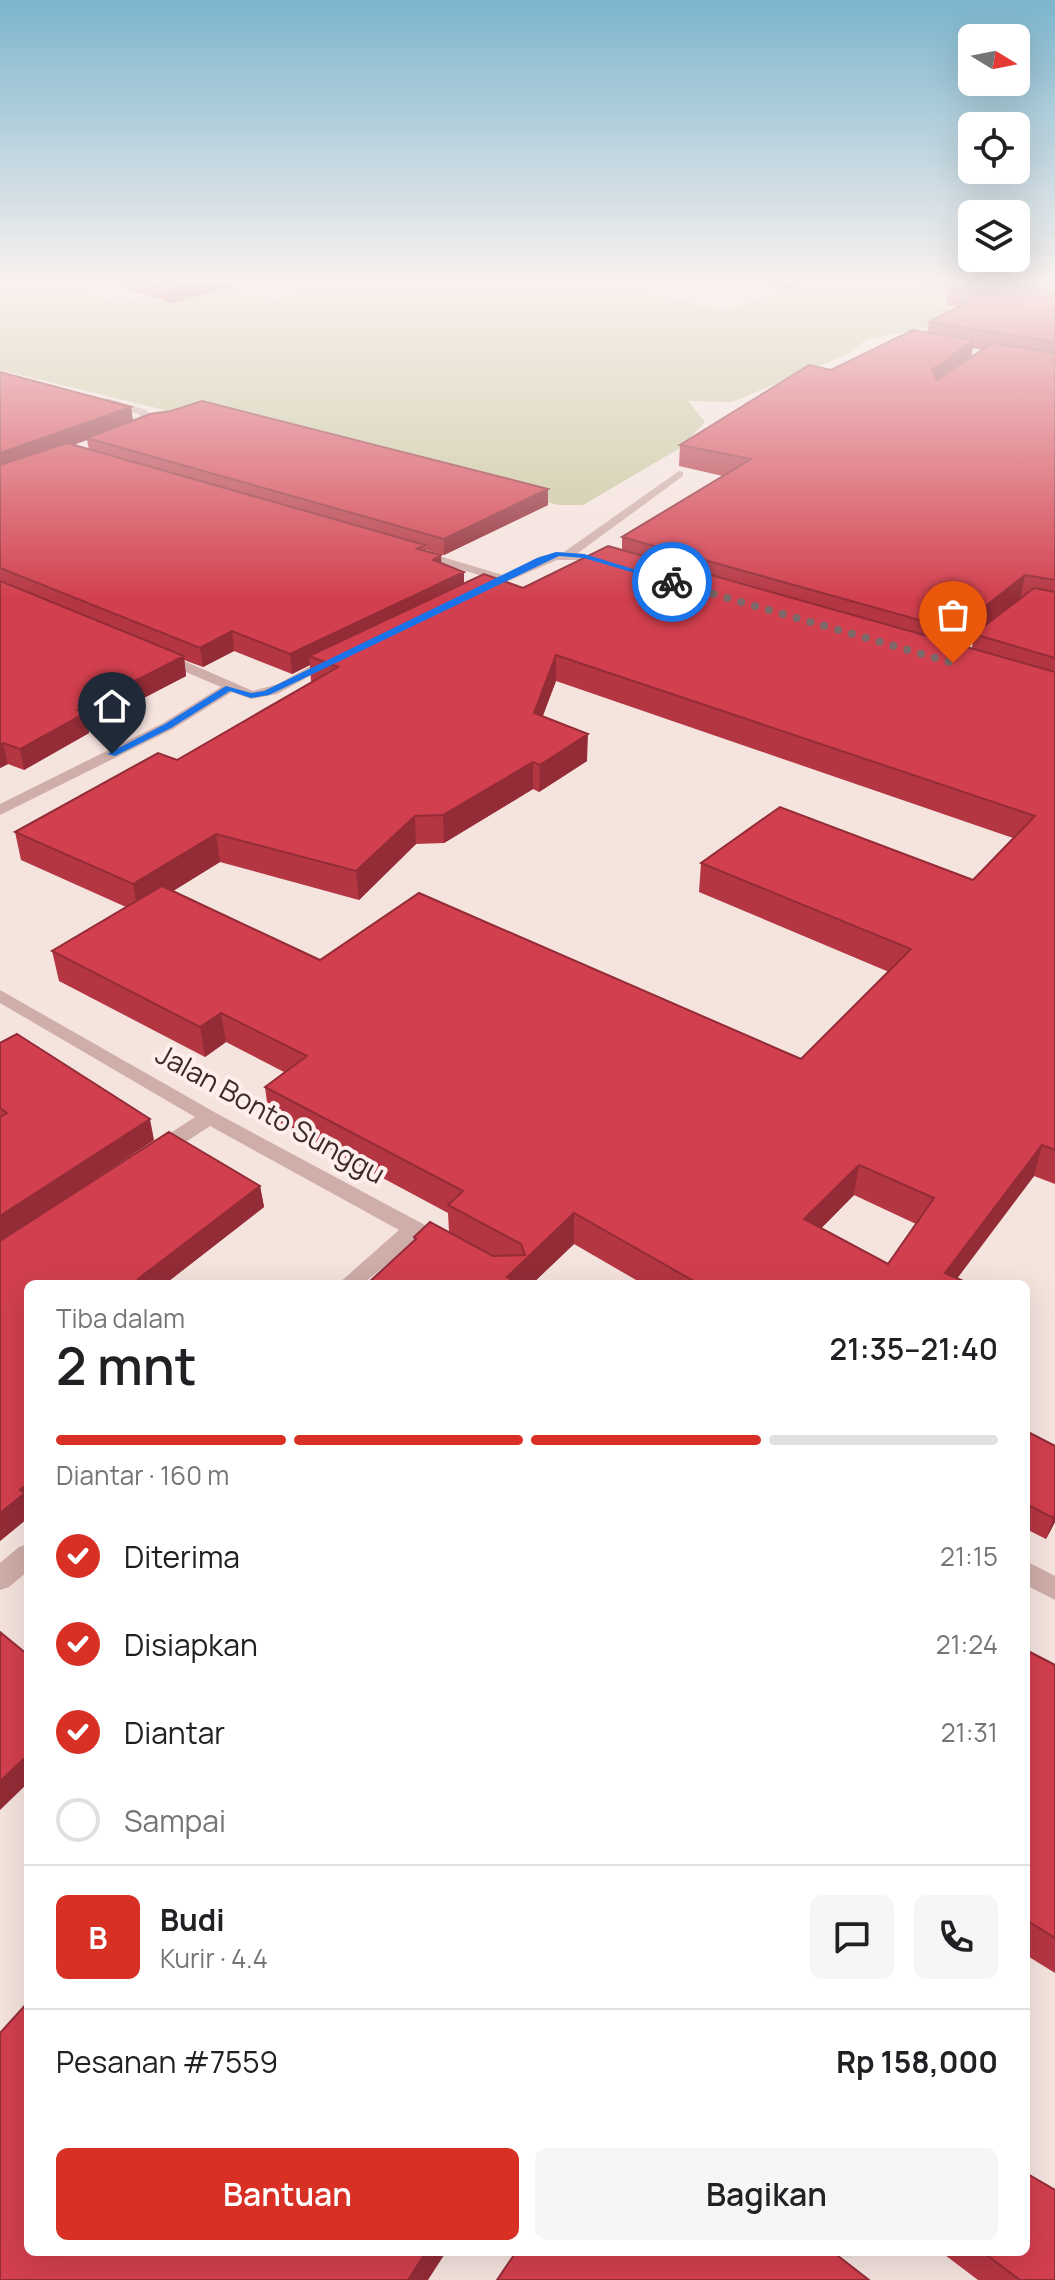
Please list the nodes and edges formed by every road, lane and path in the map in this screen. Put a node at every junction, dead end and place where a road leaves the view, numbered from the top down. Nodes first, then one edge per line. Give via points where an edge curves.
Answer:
1 (90, 397) edge
2 (128, 433) edge
3 (679, 474) edge
4 (400, 548) edge
5 (569, 554) junction
6 (627, 569) edge
7 (504, 579) junction
8 (490, 585) edge
9 (145, 650) edge
10 (351, 651) edge
11 (229, 688) junction
12 (0, 810) edge
13 (0, 995) edge
14 (209, 1117) junction
15 (132, 1168) edge
16 (415, 1229) junction
17 (464, 1257) edge
18 (354, 1280) edge
19 (24, 1558) edge
20 (1030, 1574) edge
21 (0, 1579) edge
22 (1055, 1589) edge

1 - 2 street via 142,412 156,422
3 - 5 street
4 - 7 street
5 - 6 street
5 - 7 street via 540,560
7 - 8 street
9 - 11 street
10 - 11 street via 266,693
11 - 12 street via 168,726
13 - 14 street, Jalan Bonto Sunggu
14 - 15 street
14 - 16 street, Jalan Bonto Sunggu
16 - 17 street, Jalan Bonto Sunggu
16 - 18 street
19 - 21 street
20 - 22 street

